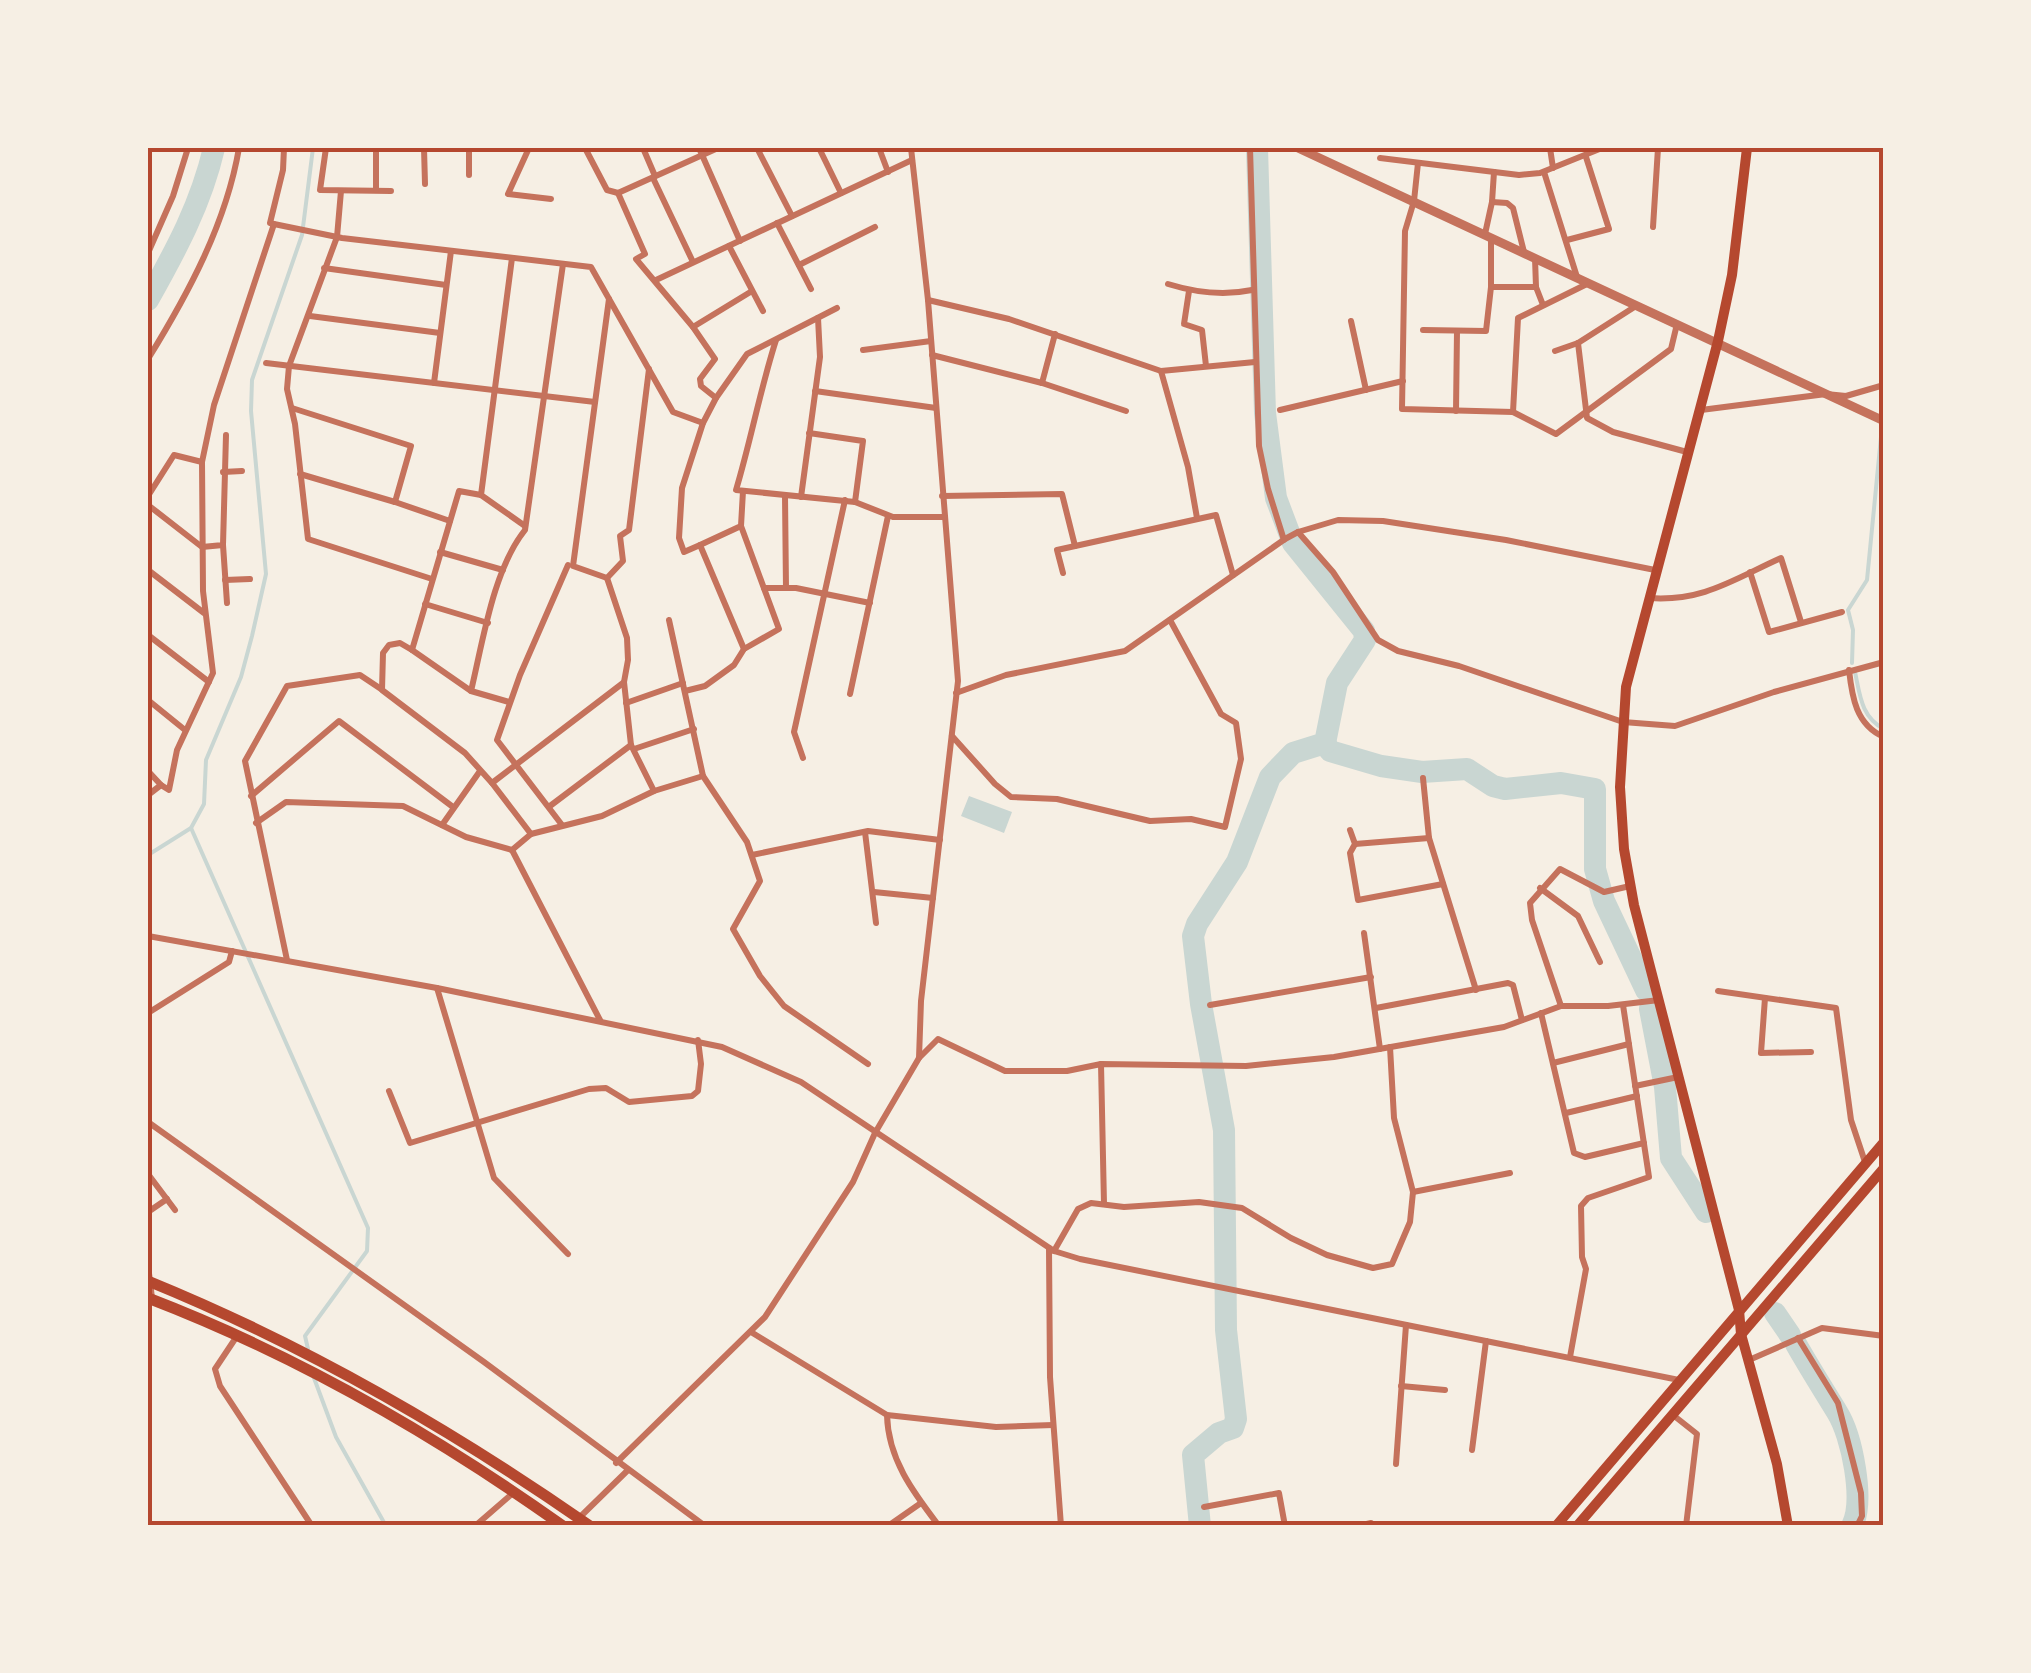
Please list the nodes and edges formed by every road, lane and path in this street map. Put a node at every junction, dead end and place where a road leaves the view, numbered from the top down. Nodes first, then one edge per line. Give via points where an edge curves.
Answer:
1 (188, 148) edge
2 (239, 148) edge
3 (284, 148) edge
4 (326, 148) edge
5 (376, 148) edge
6 (424, 148) edge
7 (469, 148) edge
8 (529, 148) edge
9 (586, 148) edge
10 (643, 148) edge
11 (718, 148) edge
12 (758, 148) edge
13 (819, 148) edge
14 (879, 148) edge
15 (912, 148) edge
16 (1250, 148) edge
17 (1298, 148) edge
18 (1550, 148) edge
19 (1602, 148) edge
20 (1658, 148) edge
21 (1747, 148) edge
22 (701, 151) edge
23 (1586, 157) junction
24 (1380, 158) dead end
25 (912, 160) junction
26 (1418, 163) junction
27 (1553, 168) junction
28 (888, 172) junction
29 (1494, 172) junction
30 (1544, 172) junction
31 (470, 175) dead end
32 (654, 176) junction
33 (425, 184) dead end
34 (376, 190) junction
35 (391, 190) dead end
36 (340, 192) junction
37 (618, 193) junction
38 (841, 194) junction
39 (551, 199) dead end
40 (1414, 201) junction
41 (1492, 202) junction
42 (792, 216) junction
43 (778, 223) junction
44 (274, 224) junction
45 (875, 227) dead end
46 (1653, 227) dead end
47 (1488, 235) junction
48 (337, 237) junction
49 (1567, 240) junction
50 (740, 241) junction
51 (728, 246) junction
52 (450, 251) junction
53 (1524, 252) junction
54 (148, 253) edge
55 (1535, 257) junction
56 (512, 258) junction
57 (693, 262) junction
58 (563, 264) junction
59 (799, 266) junction
60 (324, 268) junction
61 (1577, 277) junction
62 (656, 280) junction
63 (1590, 282) junction
64 (1168, 284) dead end
65 (446, 285) junction
66 (1491, 287) junction
67 (1536, 287) junction
68 (811, 289) dead end
69 (1252, 290) junction
70 (752, 291) junction
71 (1189, 291) junction
72 (608, 299) junction
73 (928, 300) junction
74 (1637, 305) junction
75 (1543, 306) junction
76 (837, 308) dead end
77 (763, 311) dead end
78 (310, 316) junction
79 (818, 318) junction
80 (1351, 321) dead end
81 (1678, 324) junction
82 (693, 327) junction
83 (1423, 330) dead end
84 (1458, 331) junction
85 (440, 333) junction
86 (1055, 334) junction
87 (776, 339) junction
88 (931, 341) junction
89 (1718, 341) junction
90 (1578, 343) junction
91 (862, 350) dead end
92 (1555, 351) dead end
93 (932, 355) junction
94 (148, 359) edge
95 (266, 362) dead end
96 (1255, 362) junction
97 (289, 366) junction
98 (1206, 366) junction
99 (649, 369) junction
100 (1161, 372) junction
101 (1402, 381) junction
102 (434, 384) junction
103 (1042, 384) junction
104 (1884, 385) edge
105 (494, 390) junction
106 (1366, 390) junction
107 (816, 391) junction
108 (1826, 394) junction
109 (544, 396) junction
110 (716, 398) junction
111 (595, 402) junction
112 (291, 408) junction
113 (936, 408) junction
114 (1586, 409) junction
115 (1280, 410) dead end
116 (1700, 410) junction
117 (1126, 411) dead end
118 (1456, 411) junction
119 (1513, 412) junction
120 (1884, 420) edge
121 (703, 423) junction
122 (810, 433) junction
123 (226, 435) dead end
124 (1687, 452) junction
125 (202, 462) junction
126 (242, 471) dead end
127 (223, 472) junction
128 (300, 474) junction
129 (743, 492) junction
130 (481, 495) junction
131 (148, 496) edge
132 (785, 496) junction
133 (942, 496) junction
134 (801, 497) junction
135 (845, 500) junction
136 (395, 502) junction
137 (855, 502) junction
138 (148, 505) edge
139 (888, 516) junction
140 (944, 517) junction
141 (1198, 518) junction
142 (450, 522) junction
143 (526, 526) junction
144 (741, 526) junction
145 (1290, 536) junction
146 (224, 544) junction
147 (700, 545) junction
148 (202, 546) junction
149 (1075, 546) junction
150 (440, 552) junction
151 (568, 565) dead end
152 (148, 570) edge
153 (503, 570) junction
154 (1655, 570) junction
155 (1750, 572) junction
156 (1063, 573) dead end
157 (1233, 575) junction
158 (606, 578) junction
159 (250, 579) dead end
160 (432, 579) junction
161 (225, 580) junction
162 (764, 588) junction
163 (786, 588) junction
164 (826, 592) junction
165 (1649, 598) junction
166 (227, 603) dead end
167 (870, 603) junction
168 (424, 604) junction
169 (1842, 612) dead end
170 (205, 614) junction
171 (669, 620) dead end
172 (1170, 620) junction
173 (488, 622) junction
174 (1801, 622) junction
175 (148, 635) edge
176 (744, 649) junction
177 (412, 650) junction
178 (1884, 662) edge
179 (1849, 670) junction
180 (209, 682) junction
181 (624, 682) junction
182 (684, 687) junction
183 (382, 690) junction
184 (470, 692) junction
185 (956, 693) junction
186 (850, 694) dead end
187 (148, 700) edge
188 (510, 702) junction
189 (626, 703) junction
190 (1624, 722) junction
191 (694, 728) junction
192 (185, 730) junction
193 (951, 735) junction
194 (1884, 737) edge
195 (633, 747) junction
196 (804, 758) dead end
197 (518, 764) junction
198 (148, 771) edge
199 (480, 771) junction
200 (703, 776) junction
201 (1422, 778) dead end
202 (492, 783) junction
203 (161, 785) junction
204 (654, 790) junction
205 (148, 795) edge
206 (250, 796) junction
207 (550, 806) junction
208 (453, 807) junction
209 (256, 823) junction
210 (442, 825) junction
211 (562, 825) junction
212 (1350, 830) dead end
213 (865, 832) junction
214 (531, 834) junction
215 (1429, 838) junction
216 (940, 840) junction
217 (1355, 844) junction
218 (512, 850) junction
219 (752, 855) junction
220 (1443, 884) junction
221 (1630, 886) junction
222 (1540, 888) junction
223 (874, 892) junction
224 (933, 898) junction
225 (876, 922) dead end
226 (1364, 934) dead end
227 (148, 936) edge
228 (234, 952) junction
229 (287, 960) junction
230 (1600, 962) dead end
231 (1371, 977) junction
232 (438, 988) junction
233 (1476, 990) junction
234 (1718, 991) dead end
235 (1764, 998) junction
236 (1659, 1000) junction
237 (1210, 1005) dead end
238 (1623, 1005) junction
239 (1561, 1006) junction
240 (1376, 1008) junction
241 (148, 1013) edge
242 (1541, 1013) junction
243 (600, 1020) junction
244 (1522, 1020) junction
245 (698, 1040) junction
246 (1629, 1044) junction
247 (1390, 1047) junction
248 (1380, 1049) junction
249 (1811, 1052) dead end
250 (919, 1058) junction
251 (1553, 1063) junction
252 (868, 1064) dead end
253 (1102, 1064) junction
254 (1669, 1079) junction
255 (1635, 1086) junction
256 (389, 1091) dead end
257 (1637, 1096) junction
258 (1566, 1113) junction
259 (148, 1122) edge
260 (478, 1123) junction
261 (875, 1133) junction
262 (1884, 1142) edge
263 (1644, 1143) junction
264 (1866, 1164) junction
265 (1884, 1168) edge
266 (1510, 1173) dead end
267 (148, 1174) edge
268 (1414, 1192) junction
269 (167, 1200) junction
270 (1104, 1204) junction
271 (175, 1210) dead end
272 (148, 1212) edge
273 (1051, 1249) junction
274 (568, 1254) dead end
275 (148, 1265) edge
276 (150, 1282) edge
277 (150, 1299) edge
278 (1740, 1310) junction
279 (245, 1324) junction
280 (1406, 1325) junction
281 (751, 1332) junction
282 (1741, 1334) junction
283 (1884, 1336) edge
284 (236, 1337) junction
285 (1798, 1338) junction
286 (1486, 1342) junction
287 (1570, 1357) junction
288 (1749, 1360) junction
289 (1680, 1380) junction
290 (1402, 1386) junction
291 (1445, 1390) dead end
292 (1673, 1414) junction
293 (887, 1415) junction
294 (1052, 1425) junction
295 (1472, 1450) dead end
296 (616, 1463) junction
297 (1396, 1464) dead end
298 (627, 1471) junction
299 (514, 1492) junction
300 (921, 1502) junction
301 (1204, 1507) dead end
302 (585, 1522) edge
303 (554, 1523) edge
304 (312, 1526) edge
305 (475, 1526) edge
306 (705, 1526) edge
307 (888, 1526) edge
308 (938, 1526) edge
309 (1060, 1526) edge
310 (1286, 1526) edge
311 (1358, 1526) edge
312 (1371, 1526) edge
313 (1556, 1526) edge
314 (1577, 1526) edge
315 (1686, 1526) edge
316 (1788, 1526) edge
317 (1856, 1526) edge

1 - 54 street
2 - 94 street via 208,248
3 - 44 street
4 - 36 street via 320,190
5 - 34 street
6 - 33 street
7 - 31 street
8 - 39 street via 508,194
9 - 37 street via 607,190
10 - 32 street
11 - 22 street
12 - 42 street
13 - 38 street
14 - 28 street
15 - 25 street
16 - 69 street
17 - 40 street
18 - 27 street
19 - 23 street
20 - 46 street
21 - 89 main road
22 - 32 street
22 - 50 street
23 - 27 street
23 - 49 street via 1609,229
24 - 26 street
25 - 28 street
25 - 73 street
26 - 29 street
26 - 40 street
27 - 30 street
28 - 38 street
29 - 30 street
29 - 41 street
30 - 49 street
32 - 37 street
32 - 57 street
34 - 35 street
34 - 36 street
36 - 48 street
37 - 62 street via 645,254 636,259
38 - 42 street
40 - 47 street
40 - 101 street via 1405,231
41 - 47 street
41 - 53 street via 1513,208
42 - 43 street
43 - 50 street
43 - 59 street
44 - 48 street
44 - 125 street via 214,405
45 - 59 street
47 - 53 street
47 - 66 street
48 - 52 street
48 - 60 street
49 - 61 street
50 - 51 street
51 - 57 street
51 - 70 street
52 - 56 street
52 - 65 street
53 - 55 street
55 - 61 street
55 - 67 street
56 - 58 street
56 - 105 street
57 - 62 street
58 - 72 street via 591,268
58 - 109 street
59 - 68 street
60 - 65 street
60 - 78 street
61 - 63 street
62 - 82 street
63 - 74 street
63 - 75 street
64 - 71 street
65 - 85 street
66 - 67 street
66 - 84 street via 1486,331
67 - 75 street
69 - 71 street
69 - 96 street
70 - 77 street
70 - 82 street
71 - 98 street via 1184,324 1202,330
72 - 99 street
72 - 111 street
73 - 86 street
73 - 88 street
74 - 81 street
74 - 90 street
75 - 119 street via 1518,318
76 - 79 street
78 - 85 street
78 - 97 street
79 - 87 street
79 - 107 street
80 - 106 street
81 - 89 street
81 - 114 street via 1671,348
82 - 110 street via 715,360 700,379
83 - 84 street
84 - 118 street
85 - 102 street
86 - 100 street
86 - 103 street
87 - 110 street via 747,354
87 - 129 street via 736,490
88 - 91 street
88 - 93 street
89 - 108 street
89 - 116 main road
90 - 92 street
90 - 114 street
93 - 103 street
93 - 113 street
95 - 97 street
96 - 98 street
96 - 145 street via 1268,489
97 - 102 street
97 - 112 street
98 - 100 street
99 - 121 street via 673,412
99 - 158 street via 629,530 620,536 623,561
100 - 141 street
101 - 106 street
101 - 118 street via 1402,409
102 - 105 street
103 - 117 street
104 - 108 street via 1846,396
105 - 109 street
105 - 130 street
106 - 115 street
107 - 113 street
107 - 122 street
108 - 116 street
108 - 120 street
109 - 111 street
109 - 143 street
110 - 121 street
111 - 158 street via 572,566
112 - 128 street
112 - 136 street via 412,446
113 - 133 street
114 - 119 street via 1556,434
114 - 124 street via 1587,418 1613,432
116 - 124 main road
118 - 119 street
121 - 147 street via 682,488 679,538 684,552
122 - 134 street
122 - 137 street via 862,441
123 - 127 street
124 - 154 main road
125 - 131 street via 174,455
125 - 148 street
126 - 127 street
127 - 146 street
128 - 136 street
128 - 160 street via 308,539
129 - 132 street
129 - 144 street
130 - 142 street via 459,492
130 - 143 street
132 - 134 street
132 - 163 street
133 - 140 street
133 - 149 street via 1062,494
134 - 135 street
135 - 137 street
135 - 164 street
136 - 142 street
137 - 139 street
138 - 148 street
139 - 140 street
139 - 167 street
140 - 185 street
141 - 149 street
141 - 157 street via 1216,514
142 - 150 street
143 - 153 street
144 - 147 street
144 - 162 street
145 - 154 street via 1338,520 1383,521
145 - 157 street
145 - 190 street via 1333,572 1378,640
146 - 148 street
146 - 161 street
147 - 176 street
148 - 170 street
149 - 156 street via 1057,550
150 - 153 street
150 - 160 street
151 - 188 street
152 - 170 street
153 - 173 street
154 - 165 main road
155 - 165 street via 1690,598
155 - 174 street via 1770,632
155 - 174 street via 1781,558
157 - 172 street
158 - 181 street via 626,638
159 - 161 street
160 - 168 street
161 - 166 street
162 - 163 street
162 - 176 street via 779,629
163 - 164 street
164 - 167 street
164 - 196 street via 794,732
165 - 190 main road
167 - 186 street
168 - 173 street
168 - 177 street
169 - 174 street
170 - 180 street
171 - 182 street
172 - 185 street via 1125,651 1006,675
172 - 193 street via 1221,714 1236,723 1241,759 1225,826 1150,821 1058,799 1011,798
173 - 184 street
175 - 180 street
176 - 182 street via 734,666 705,686
177 - 183 street via 389,645
177 - 184 street
178 - 179 street
179 - 190 street via 1675,726
179 - 194 street via 1856,712
180 - 192 street
181 - 189 street
181 - 197 street
182 - 189 street
182 - 191 street
183 - 199 street
183 - 206 street via 360,675 287,686 245,761
184 - 188 street
185 - 193 street
187 - 192 street
188 - 197 street via 497,740
189 - 195 street
190 - 221 main road via 1620,788
191 - 195 street
191 - 200 street
192 - 203 street via 169,790
193 - 216 street
195 - 204 street
195 - 207 street
197 - 202 street
197 - 207 street
198 - 203 street
199 - 202 street
199 - 208 street
200 - 204 street
200 - 219 street
201 - 215 street
202 - 214 street
203 - 205 street
204 - 211 street via 602,816
206 - 208 street via 339,721
206 - 209 street
207 - 211 street
208 - 210 street
209 - 210 street via 286,802 402,806
209 - 229 street
210 - 218 street
211 - 214 street
212 - 217 street
213 - 216 street
213 - 219 street
213 - 223 street
214 - 218 street
215 - 217 street
215 - 220 street
216 - 224 street
217 - 220 street via 1350,853 1358,900
218 - 243 street
219 - 252 street via 760,881 733,928 784,1006
220 - 233 street
221 - 222 street via 1601,891 1560,869
221 - 236 main road
222 - 230 street via 1578,916
222 - 239 street via 1530,902 1532,920
223 - 224 street
223 - 225 street
224 - 250 street
226 - 231 street
227 - 228 street
228 - 229 street
228 - 241 street via 229,962
229 - 232 street
231 - 237 street
231 - 240 street
232 - 243 street
232 - 260 street
233 - 240 street
233 - 244 street via 1513,985
234 - 235 street
235 - 249 street via 1762,1054
235 - 264 street via 1836,1008 1851,1120
236 - 238 street
236 - 254 main road
238 - 239 street
238 - 246 street
239 - 242 street
240 - 248 street
242 - 244 street
242 - 251 street
243 - 245 street
244 - 247 street
245 - 260 street via 701,1064 692,1096 630,1102 606,1088 589,1089
245 - 261 street via 802,1082
246 - 251 street
246 - 255 street
247 - 248 street
247 - 268 street via 1394,1118
248 - 253 street via 1279,1063
250 - 253 street via 938,1039 1005,1070
250 - 261 street
251 - 258 street
253 - 270 street
254 - 255 street
254 - 278 main road
255 - 257 street
256 - 260 street via 410,1143
257 - 258 street
257 - 263 street
258 - 263 street via 1574,1153 1585,1157
259 - 296 street
260 - 274 street via 494,1178
261 - 273 street
261 - 281 street via 853,1182
262 - 264 main road
263 - 287 street via 1649,1177 1581,1206 1586,1270
264 - 278 main road
265 - 282 main road
266 - 268 street
267 - 269 street
268 - 270 street via 1408,1226 1392,1264 1382,1268 1327,1254 1227,1205
269 - 271 street
269 - 272 street
270 - 273 street via 1078,1210
273 - 280 street
273 - 294 street
275 - 276 street
276 - 277 street
276 - 279 highway
277 - 284 highway
278 - 282 main road
278 - 289 main road
279 - 284 street
279 - 302 highway via 438,1426
280 - 286 street
280 - 290 street
281 - 293 street
281 - 296 street
282 - 288 main road
282 - 292 main road
283 - 285 street via 1822,1328
284 - 299 highway via 326,1380
284 - 304 street via 216,1369 220,1386
285 - 288 street
285 - 317 street via 1838,1403 1861,1493
286 - 287 street
286 - 295 street
287 - 289 street
288 - 316 main road
289 - 313 main road
290 - 291 street
290 - 297 street
292 - 314 main road
292 - 315 street via 1697,1434
293 - 294 street via 996,1427
293 - 300 street via 892,1450
294 - 309 street
296 - 298 street
298 - 302 street
298 - 306 street
299 - 303 highway
299 - 305 street
300 - 307 street
300 - 308 street
301 - 310 street via 1279,1492
311 - 312 street

